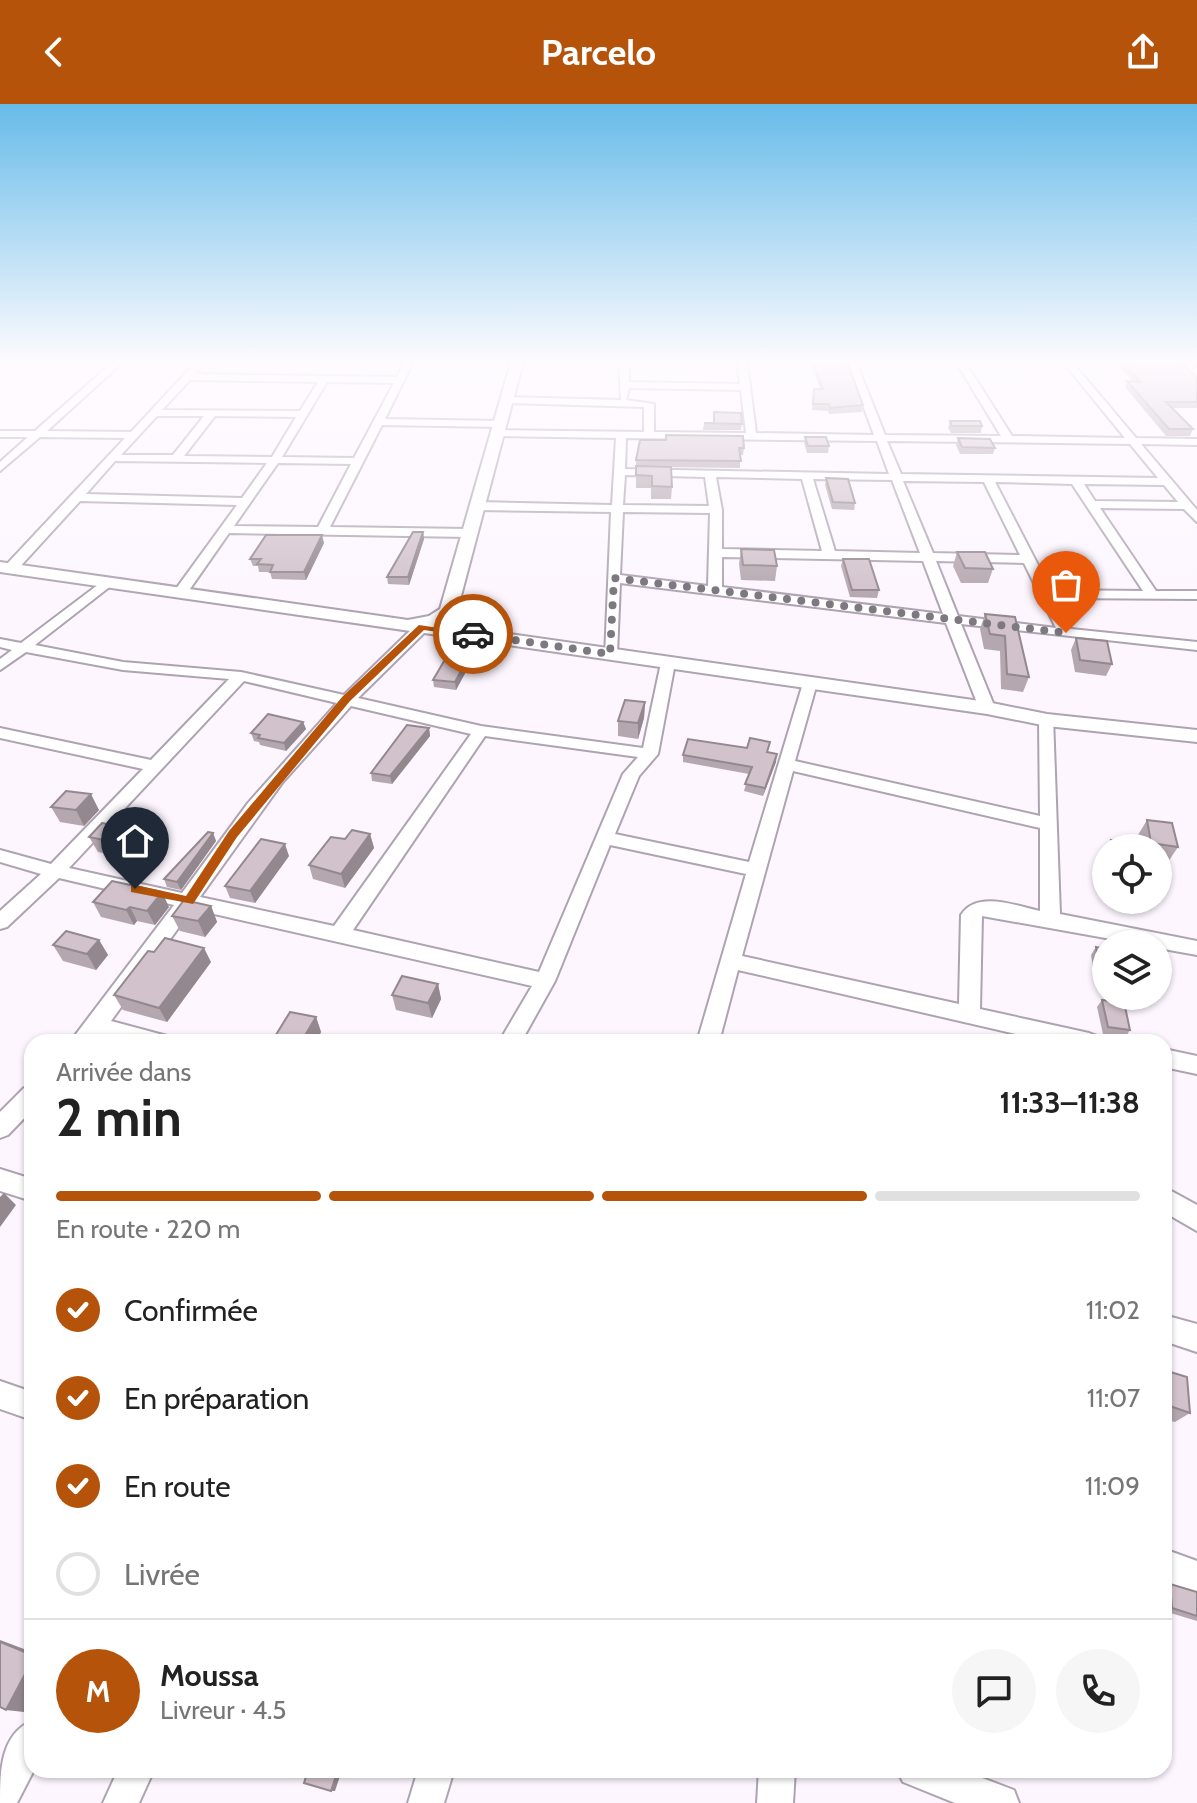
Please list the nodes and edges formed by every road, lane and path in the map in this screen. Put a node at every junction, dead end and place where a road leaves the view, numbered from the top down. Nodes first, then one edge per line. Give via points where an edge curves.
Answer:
1 (30, 441) edge
2 (128, 441) edge
3 (190, 441) edge
4 (286, 441) edge
5 (370, 441) edge
6 (494, 441) edge
7 (621, 441) edge
8 (881, 441) edge
9 (1134, 441) edge
10 (1152, 441) edge
11 (1197, 442) edge
12 (111, 458) junction
13 (177, 458) junction
14 (275, 460) junction
15 (360, 461) junction
16 (0, 468) edge
17 (619, 472) junction
18 (710, 475) junction
19 (807, 477) junction
20 (894, 478) junction
21 (988, 479) junction
22 (1076, 481) junction
23 (1168, 482) junction
24 (77, 497) junction
25 (242, 502) junction
26 (1091, 504) junction
27 (477, 506) junction
28 (1186, 506) junction
29 (617, 508) junction
30 (716, 510) junction
31 (1197, 518) edge
32 (223, 529) junction
33 (323, 529) junction
34 (469, 533) junction
35 (716, 553) junction
36 (830, 556) junction
37 (927, 557) junction
38 (1027, 559) junction
39 (6, 568) edge
40 (614, 578) junction
41 (107, 582) junction
42 (715, 588) junction
43 (180, 593) junction
44 (1151, 593) junction
45 (1045, 594) junction
46 (1197, 595) edge
47 (448, 611) junction
48 (954, 619) junction
49 (415, 626) junction
50 (463, 633) junction
51 (1066, 633) junction
52 (0, 643) edge
53 (1197, 646) edge
54 (25, 647) junction
55 (610, 654) junction
56 (668, 663) junction
57 (0, 666) edge
58 (241, 676) junction
59 (809, 683) junction
60 (347, 698) junction
61 (987, 708) junction
62 (1047, 720) junction
63 (481, 731) junction
64 (0, 733) edge
65 (1197, 736) edge
66 (650, 754) junction
67 (786, 764) junction
68 (154, 766) junction
69 (1048, 824) junction
70 (604, 838) junction
71 (0, 856) edge
72 (757, 870) junction
73 (55, 871) junction
74 (189, 901) junction
75 (1050, 920) junction
76 (0, 922) edge
77 (339, 935) junction
78 (1197, 948) edge
79 (731, 961) junction
80 (545, 981) junction
81 (969, 1016) junction
82 (88, 1034) edge
83 (515, 1034) edge
84 (710, 1034) edge
85 (1024, 1034) edge
86 (1172, 1060) edge
87 (1197, 1065) edge
88 (24, 1103) edge
89 (0, 1128) edge
90 (0, 1180) edge
91 (24, 1188) edge
92 (1172, 1203) edge
93 (1197, 1219) edge
94 (1172, 1330) edge
95 (1197, 1338) edge
96 (0, 1395) edge
97 (24, 1403) edge
98 (1172, 1568) edge
99 (1197, 1577) edge
100 (24, 1753) edge
101 (132, 1778) edge
102 (434, 1778) edge
103 (777, 1778) edge
104 (936, 1778) edge
105 (0, 1799) edge
106 (121, 1803) edge
107 (426, 1803) edge
108 (775, 1803) edge
109 (1001, 1803) edge

1 - 16 street
2 - 12 street
3 - 13 street
4 - 14 street
5 - 15 street
6 - 27 street
7 - 17 street
8 - 20 street
9 - 23 street
10 - 11 street
12 - 13 street
12 - 24 street
13 - 14 street
14 - 15 street
14 - 25 street
15 - 33 street
17 - 18 street
17 - 29 street
18 - 19 street
18 - 30 street
19 - 20 street
19 - 36 street
20 - 21 street
20 - 37 street
21 - 22 street
21 - 38 street
22 - 23 street
22 - 26 street
23 - 28 street
24 - 25 street
24 - 39 street
25 - 32 street
26 - 28 street
26 - 44 street
27 - 29 street
27 - 34 street
28 - 31 street
29 - 30 street
29 - 40 street
30 - 35 street
32 - 33 street
32 - 43 street
33 - 34 street
34 - 47 street
35 - 36 street
35 - 42 street
36 - 37 street
37 - 38 street
37 - 48 street
38 - 45 street
39 - 41 street
40 - 42 street
40 - 55 street
41 - 43 street
41 - 54 street
42 - 48 street
43 - 49 street
44 - 45 street
44 - 46 street
45 - 51 street
47 - 49 street
47 - 50 street
48 - 51 street
48 - 61 street
49 - 50 street
49 - 60 street
50 - 55 street
51 - 53 street
52 - 54 street
54 - 57 street
54 - 58 street via 123,666
55 - 56 street
56 - 59 street
56 - 66 street
58 - 60 street
58 - 68 street
59 - 61 street
59 - 67 street
60 - 63 street
60 - 74 street via 233,834
61 - 62 street
62 - 65 street
62 - 69 street
63 - 66 street
63 - 77 street
64 - 68 street
66 - 70 street via 631,774
67 - 69 street
67 - 72 street
68 - 73 street
69 - 75 street
70 - 72 street
70 - 80 street
71 - 73 street
72 - 79 street
73 - 74 street
73 - 76 street
74 - 77 street
74 - 82 street
75 - 78 street
75 - 81 street via 991,908 971,915
77 - 80 street
79 - 81 street
79 - 84 street
80 - 83 street
81 - 85 street
86 - 87 street
88 - 89 street
90 - 91 street
92 - 93 street
94 - 95 street
96 - 97 street
98 - 99 street
100 - 105 street
101 - 106 street
102 - 107 street
103 - 108 street
104 - 109 street

